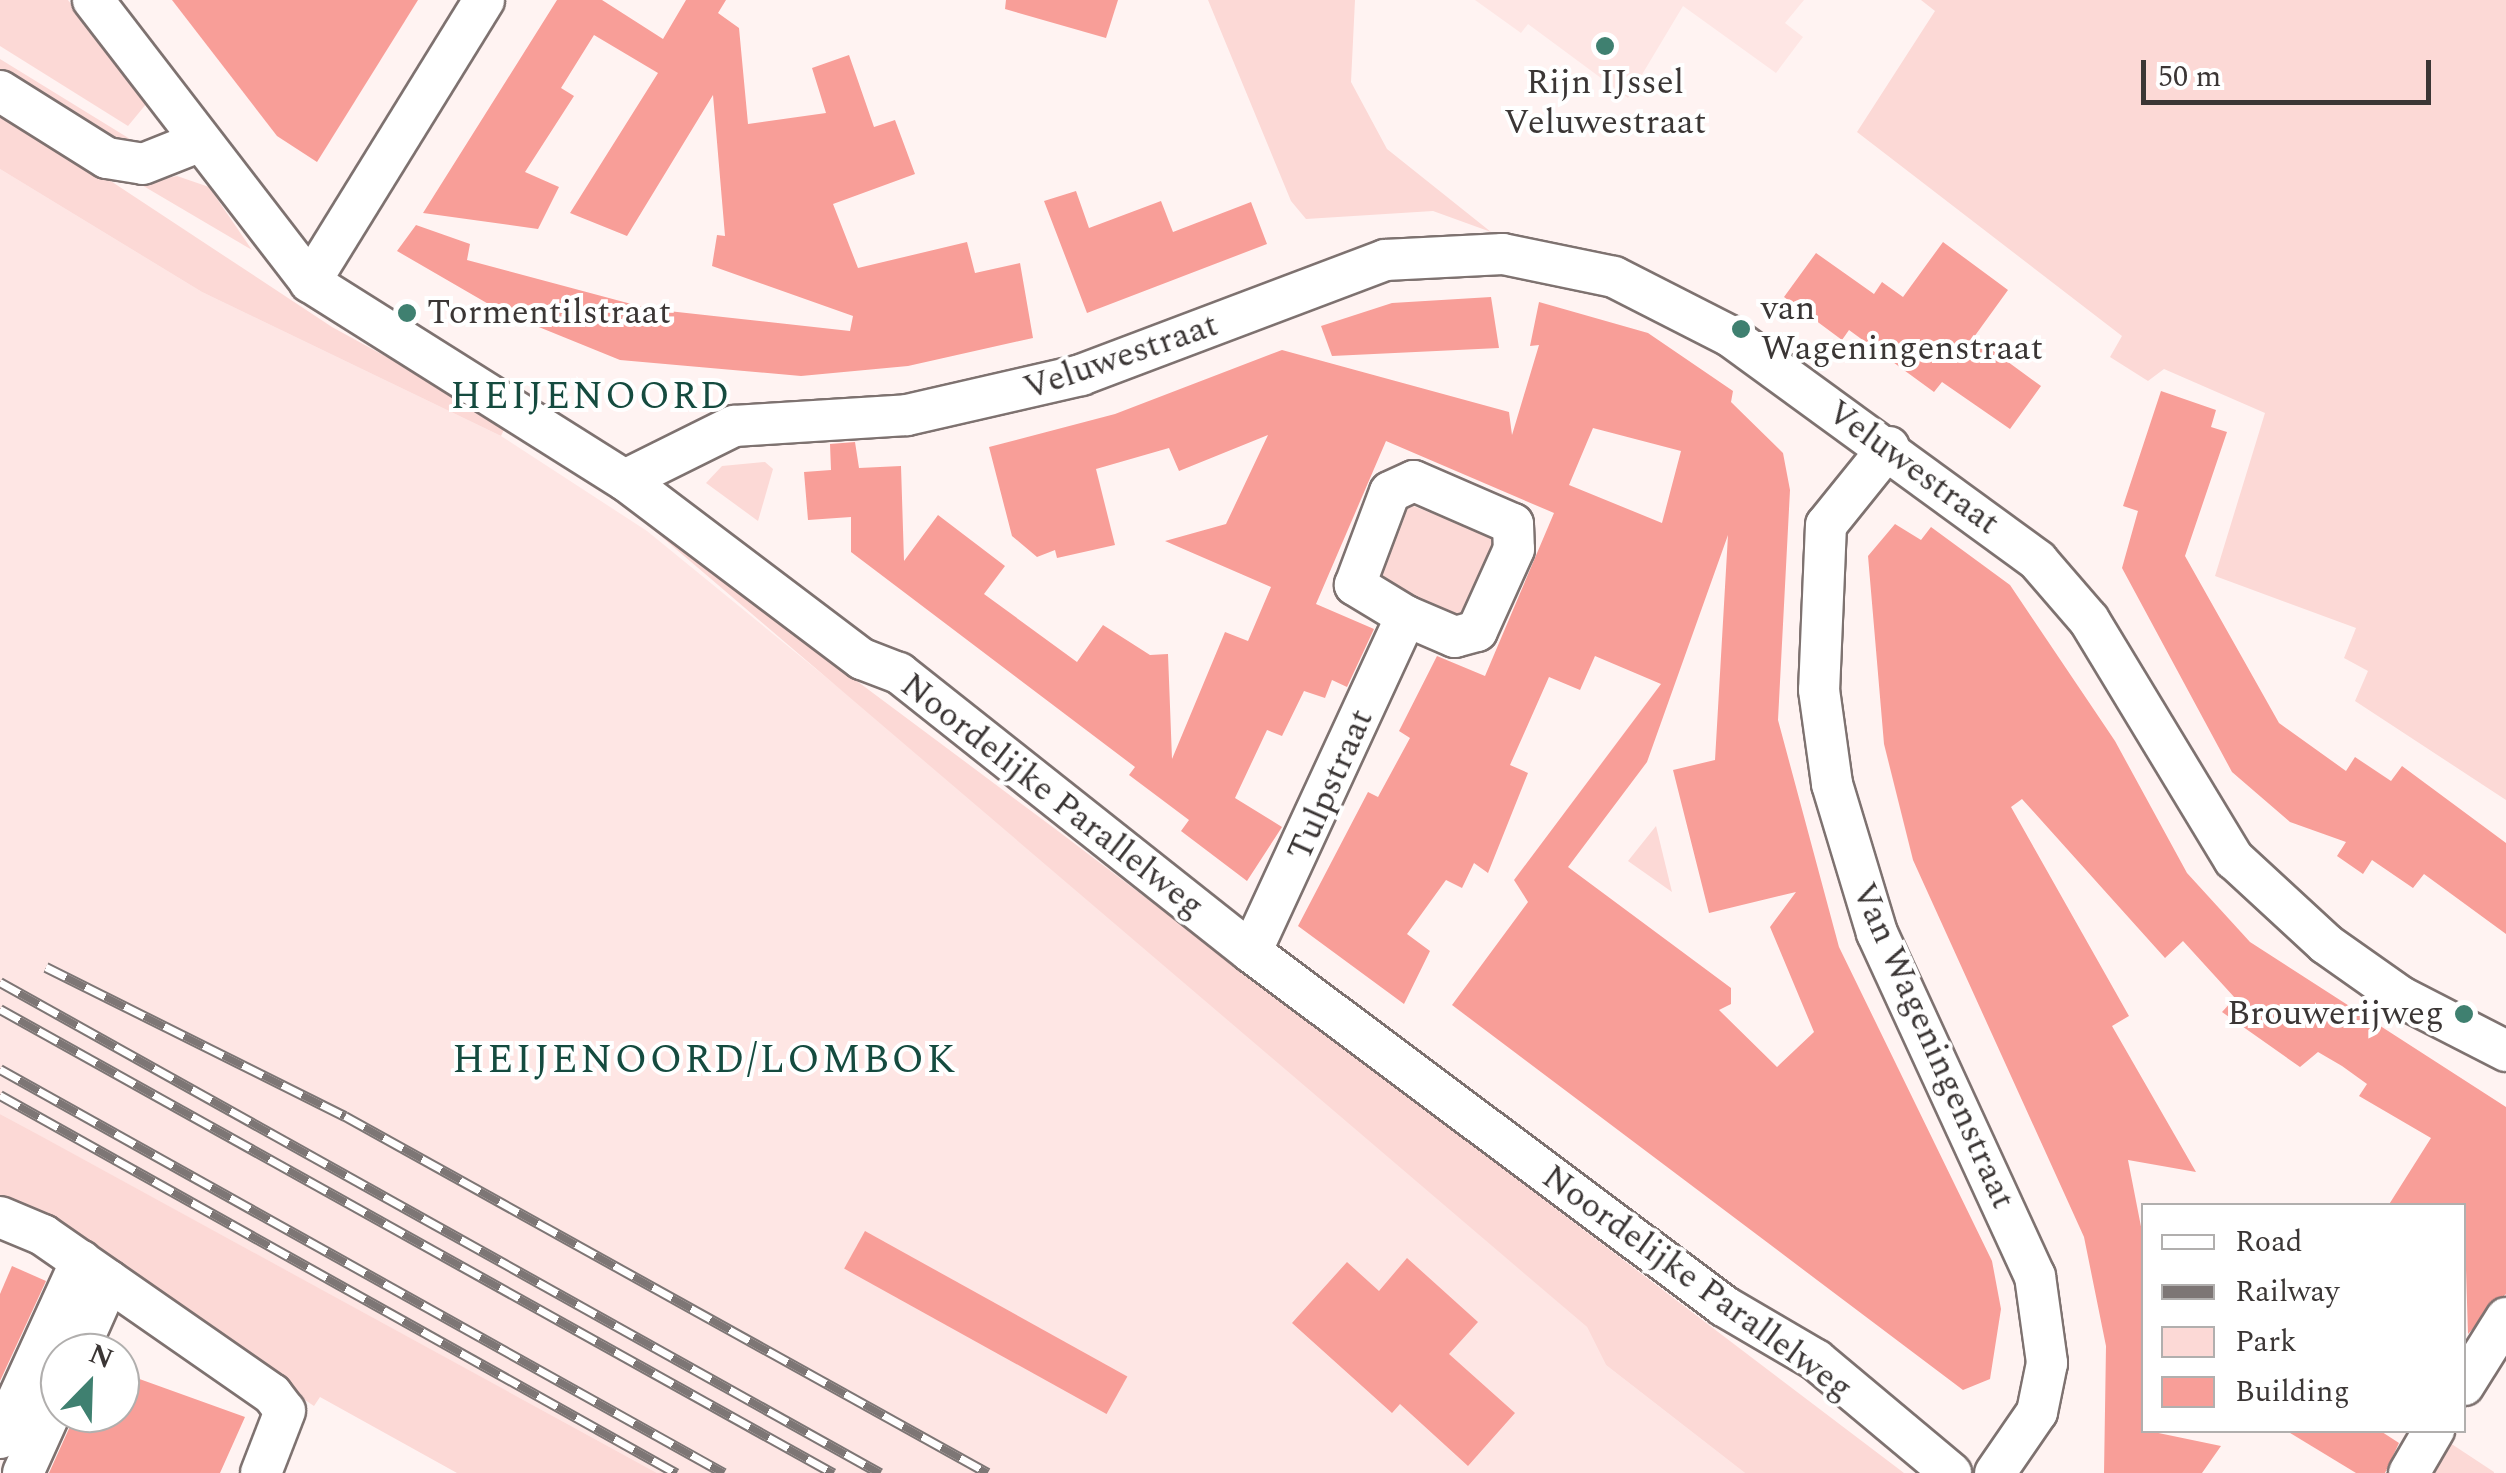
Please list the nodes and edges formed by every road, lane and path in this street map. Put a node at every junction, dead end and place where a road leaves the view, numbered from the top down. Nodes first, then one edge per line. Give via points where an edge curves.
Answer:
1 (93, 0) edge
2 (484, 0) edge
3 (0, 91) edge
4 (201, 142) junction
5 (310, 282) junction
6 (1890, 447) junction
7 (624, 480) junction
8 (1406, 616) dead end
9 (1251, 952) junction
10 (2506, 1051) edge
11 (0, 1217) edge
12 (95, 1271) junction
13 (2506, 1318) edge
14 (81, 1333) edge
15 (2466, 1382) edge
16 (41, 1433) edge
17 (2432, 1433) edge
18 (0, 1438) edge
19 (23, 1473) edge
20 (261, 1473) edge
21 (1951, 1473) edge
22 (1995, 1473) edge
23 (2409, 1473) edge

1 - 4 street
2 - 5 street
3 - 4 street via 107,158 143,164
4 - 5 street, Noordelijke Parallelweg
5 - 7 street, Noordelijke Parallelweg
6 - 7 street, Veluwestraat via 1663,295 1503,254 1385,260 1081,375 984,402 734,426
6 - 10 street, Veluwestraat via 2038,561 2090,620 2234,859 2341,954
6 - 22 street, Van Wageningenstraat via 1826,525 1819,690 1832,784 1877,933 2035,1276 2047,1363 2036,1412
7 - 9 street, Noordelijke Parallelweg via 862,658 899,673
8 - 9 street, Tulpstraat
9 - 21 street, Noordelijke Parallelweg via 1724,1306 1816,1360
11 - 12 street
12 - 14 street
12 - 18 street
12 - 20 street via 285,1411
13 - 15 street
16 - 19 street
17 - 23 street

